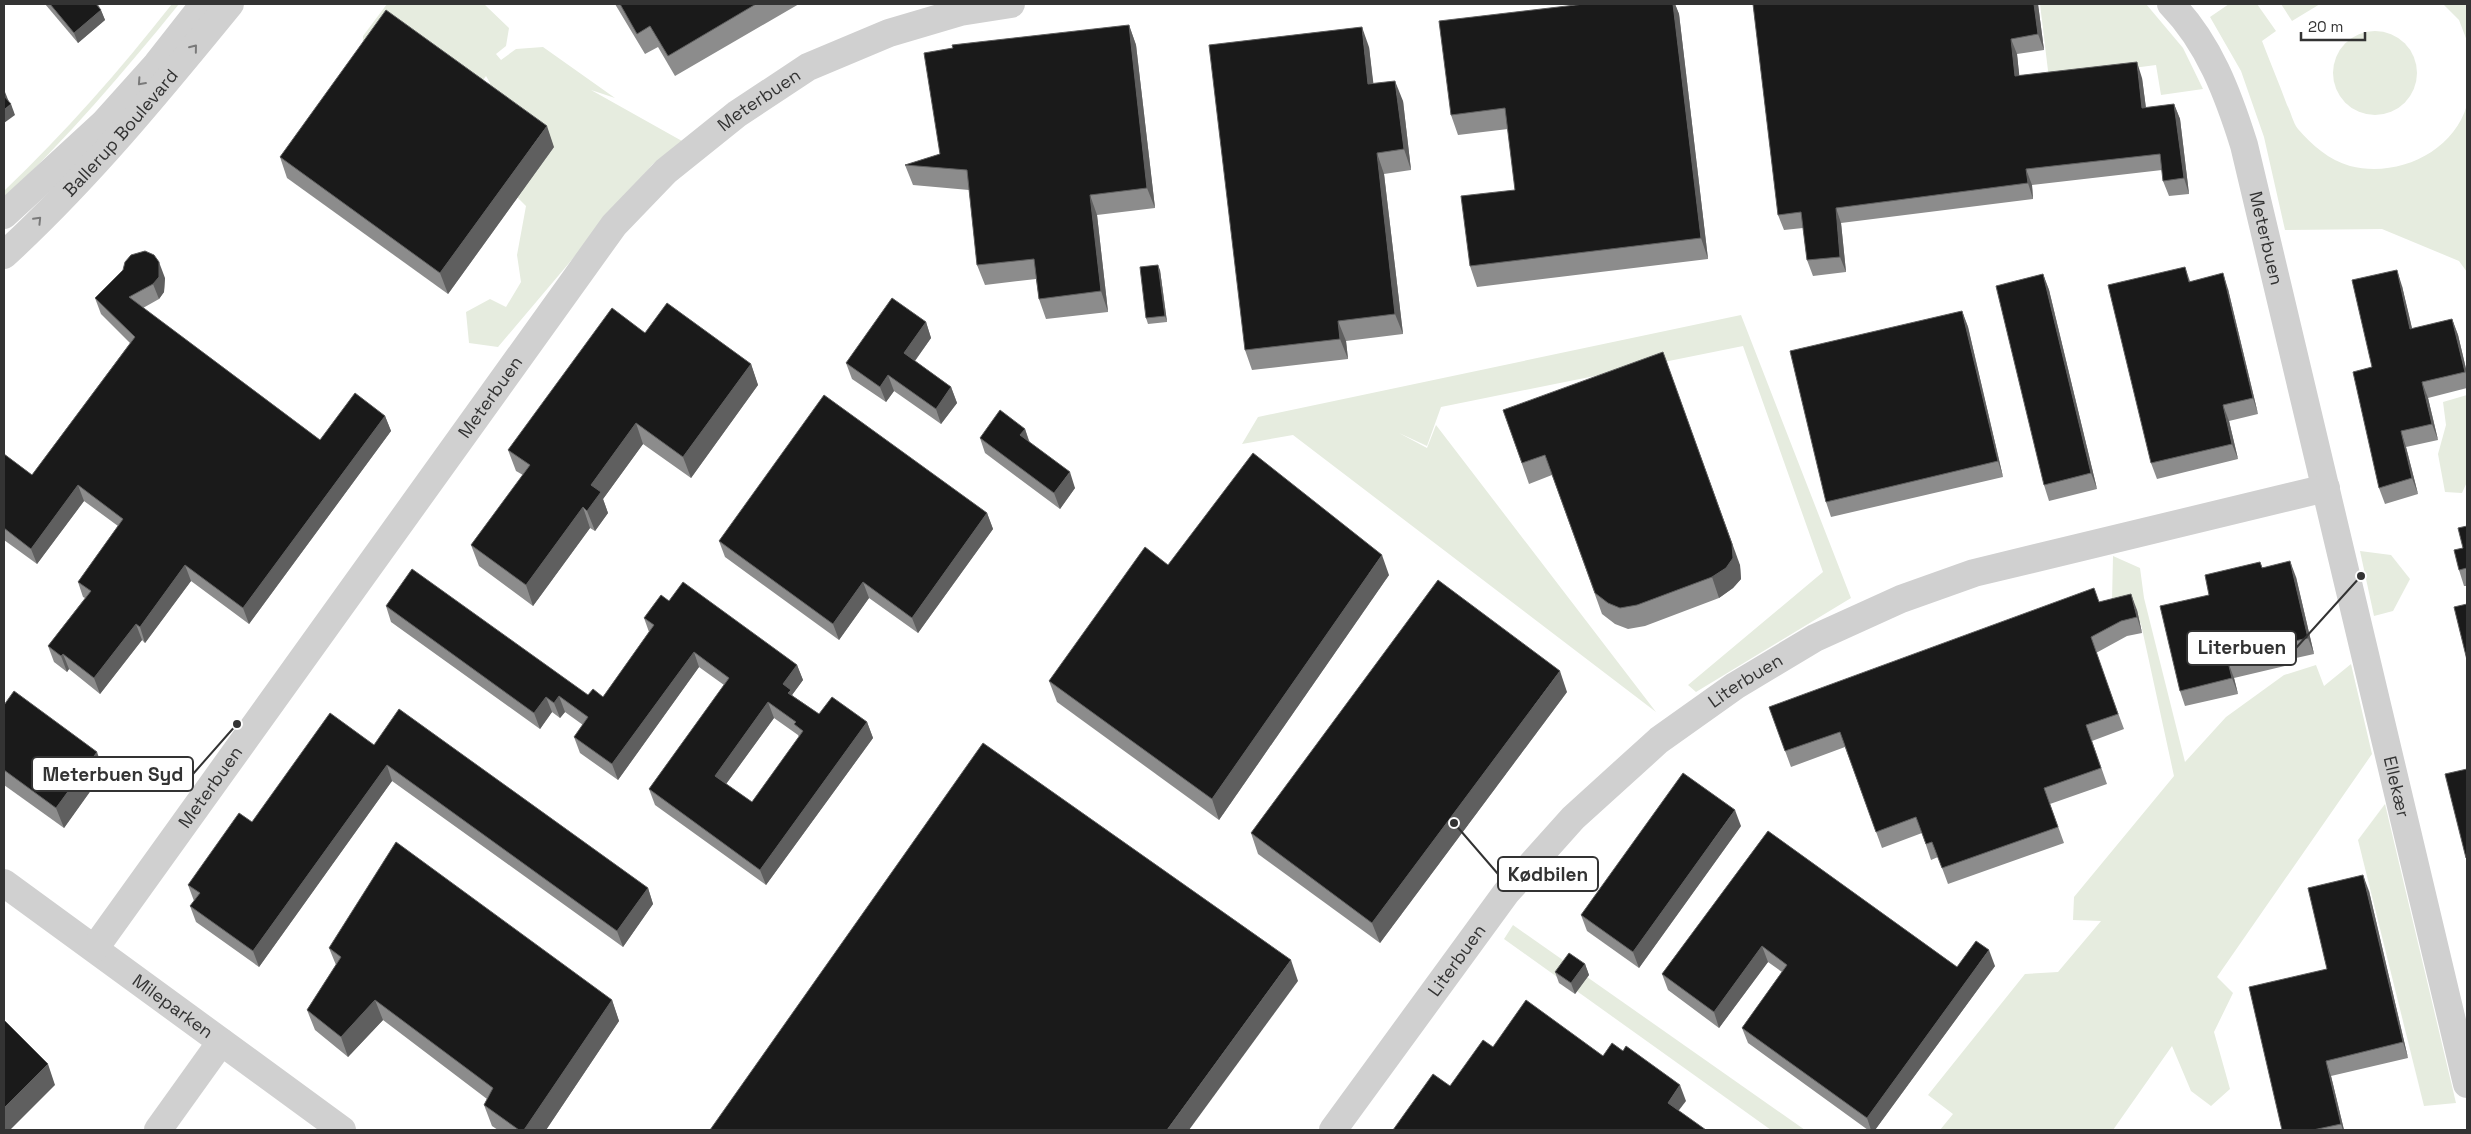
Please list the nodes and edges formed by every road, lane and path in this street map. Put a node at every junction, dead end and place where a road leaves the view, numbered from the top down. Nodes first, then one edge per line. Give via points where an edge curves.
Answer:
1 (204, 4) edge
2 (230, 4) edge
3 (1011, 4) edge
4 (2171, 4) edge
5 (4, 215) edge
6 (4, 255) edge
7 (2326, 488) junction
8 (4, 882) edge
9 (95, 948) junction
10 (221, 1042) junction
11 (2467, 1084) edge
12 (158, 1130) edge
13 (342, 1130) edge
14 (1333, 1130) edge

1 -> 5 street, Ballerup Boulevard via 157,64 104,123
6 -> 2 street, Ballerup Boulevard via 99,158
3 - 9 street, Meterbuen via 960,12 889,33 808,67 737,114 666,171 614,225
4 - 7 street, Meterbuen via 2206,50 2230,100 2244,145
7 - 11 street, Ellekær
7 - 14 street, Literbuen via 1974,573 1901,599 1815,638 1735,686 1659,740 1567,824 1506,893
8 - 9 street, Mileparken
9 - 10 street, Mileparken
10 - 12 street
10 - 13 street, Mileparken

